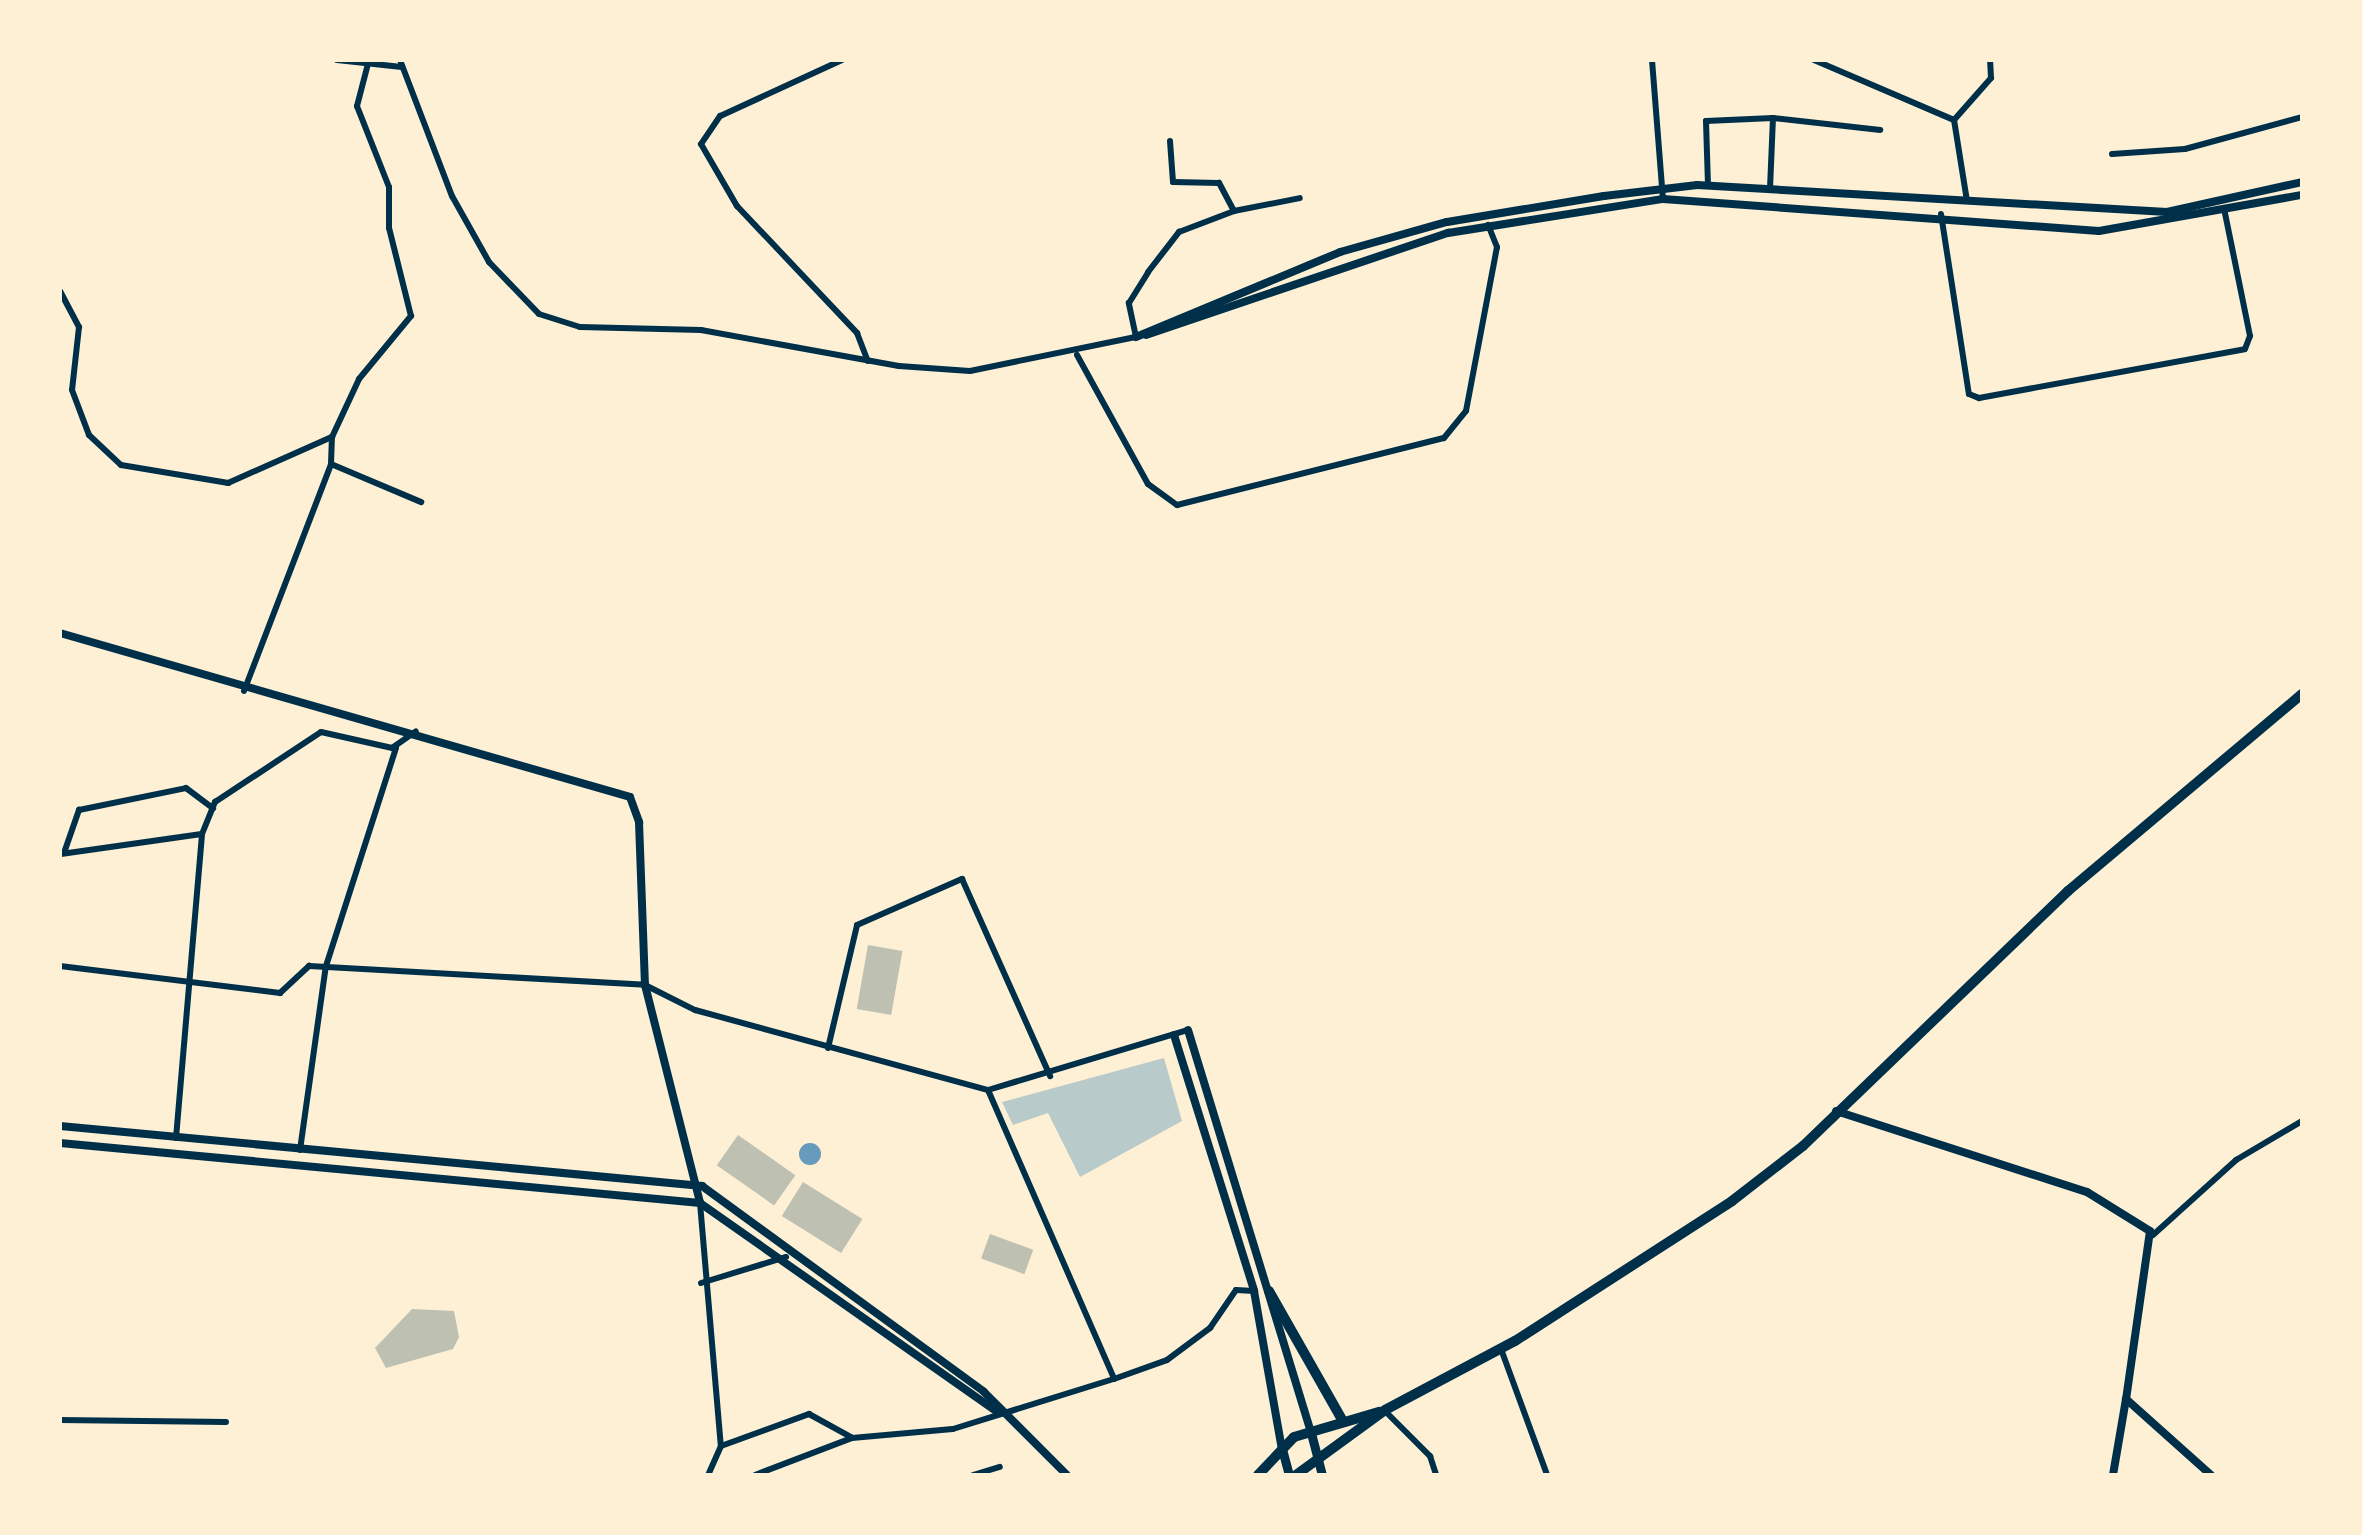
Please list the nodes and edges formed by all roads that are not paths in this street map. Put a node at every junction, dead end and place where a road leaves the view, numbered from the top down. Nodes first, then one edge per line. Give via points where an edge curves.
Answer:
1 (337, 60) edge
2 (842, 60) edge
3 (1652, 60) edge
4 (1814, 60) edge
5 (1990, 60) edge
6 (371, 63) edge
7 (401, 63) edge
8 (2302, 117) edge
9 (1773, 118) junction
10 (1954, 120) junction
11 (1880, 130) dead end
12 (1170, 141) dead end
13 (2112, 154) dead end
14 (2302, 182) edge
15 (1708, 185) junction
16 (1770, 189) junction
17 (1663, 194) junction
18 (2302, 195) edge
19 (1300, 198) dead end
20 (1967, 201) junction
21 (1234, 211) junction
22 (2225, 213) junction
23 (1941, 214) junction
24 (1488, 226) junction
25 (60, 291) edge
26 (1136, 337) junction
27 (1078, 354) junction
28 (868, 362) junction
29 (332, 437) junction
30 (330, 464) junction
31 (421, 502) dead end
32 (60, 633) edge
33 (244, 691) junction
34 (2302, 694) edge
35 (416, 732) junction
36 (396, 748) junction
37 (213, 808) junction
38 (202, 834) junction
39 (62, 854) edge
40 (60, 966) edge
41 (326, 966) junction
42 (646, 984) junction
43 (191, 987) junction
44 (1188, 1030) joint
45 (1174, 1036) junction
46 (828, 1048) junction
47 (1050, 1076) junction
48 (988, 1090) junction
49 (1836, 1111) junction
50 (2302, 1121) edge
51 (60, 1126) edge
52 (176, 1140) junction
53 (60, 1142) edge
54 (300, 1152) junction
55 (702, 1186) junction
56 (700, 1203) junction
57 (2153, 1235) junction
58 (786, 1257) junction
59 (701, 1283) junction
60 (1254, 1291) junction
61 (1269, 1291) junction
62 (1501, 1348) junction
63 (1114, 1380) junction
64 (2126, 1399) junction
65 (1385, 1410) junction
66 (999, 1412) junction
67 (60, 1420) edge
68 (1342, 1420) junction
69 (226, 1422) dead end
70 (1311, 1433) junction
71 (852, 1438) junction
72 (721, 1446) junction
73 (1282, 1449) junction
74 (1000, 1468) dead end
75 (1321, 1470) edge
76 (708, 1475) edge
77 (755, 1475) edge
78 (973, 1475) edge
79 (1066, 1475) edge
80 (1258, 1475) edge
81 (1288, 1475) edge
82 (1296, 1475) edge
83 (1436, 1475) edge
84 (1547, 1475) edge
85 (2113, 1475) edge
86 (2210, 1475) edge

1 - 6 street
2 - 28 street via 720,116 702,144 737,206 857,332
3 - 17 street
4 - 10 street
5 - 10 street via 1991,78
6 - 7 street
6 - 29 street via 357,106 391,204 395,257 412,316 360,380
7 - 28 street via 452,196 489,262 540,314 580,327 702,330
8 - 13 street via 2185,149
9 - 11 street
9 - 15 street via 1706,122
9 - 16 street
10 - 20 street
12 - 21 street via 1173,182 1219,183
14 - 20 street via 2167,212
15 - 16 street
15 - 17 street
16 - 20 street
17 - 23 street
17 - 24 street
17 - 26 street via 1376,242 1178,312
18 - 22 street
19 - 21 street
21 - 26 street via 1168,246 1129,303
22 - 23 street via 2099,231
22 - 23 street via 2250,336 2245,349 1979,398 1969,394
24 - 26 street
24 - 27 street via 1497,247 1466,411 1444,438 1177,505 1148,484
25 - 29 street via 79,327 76,400 90,435 121,465 228,483
26 - 27 street
27 - 28 street via 970,371
29 - 30 street
30 - 31 street
30 - 33 street
32 - 33 street
33 - 35 street
34 - 49 main road via 2068,891
35 - 36 street
35 - 42 street via 616,788 636,806
36 - 37 street via 321,732 228,788
36 - 41 street
37 - 38 street
37 - 39 street via 186,788 79,810
38 - 39 street
38 - 43 street
40 - 43 street
41 - 42 street
41 - 43 street via 309,966 280,993
41 - 54 street
42 - 46 street via 695,1010
42 - 55 street
43 - 52 street
44 - 45 street
44 - 61 street
45 - 47 street
45 - 60 street
46 - 47 street via 857,925 962,879
46 - 48 street
47 - 48 street
48 - 63 street
49 - 57 street via 2087,1192
49 - 62 main road via 1732,1202
50 - 57 street via 2236,1160
51 - 52 street
52 - 54 street
53 - 56 street
54 - 55 street
55 - 56 street
55 - 66 street via 860,1294
56 - 58 street
56 - 59 street
57 - 64 street
58 - 59 street
58 - 66 street
59 - 72 street
60 - 63 street via 1236,1290 1210,1328 1167,1360
60 - 73 street
61 - 68 main road
61 - 70 street
62 - 65 main road
62 - 84 street
63 - 66 street
64 - 85 street
64 - 86 street
65 - 68 main road
65 - 75 main road
65 - 83 street via 1430,1456
66 - 71 street via 953,1430
66 - 79 street
67 - 69 street
68 - 70 main road
70 - 73 main road
70 - 75 main road
71 - 72 street via 809,1414
71 - 77 street
72 - 76 street
73 - 80 main road
73 - 81 main road
74 - 78 street
75 - 82 main road

